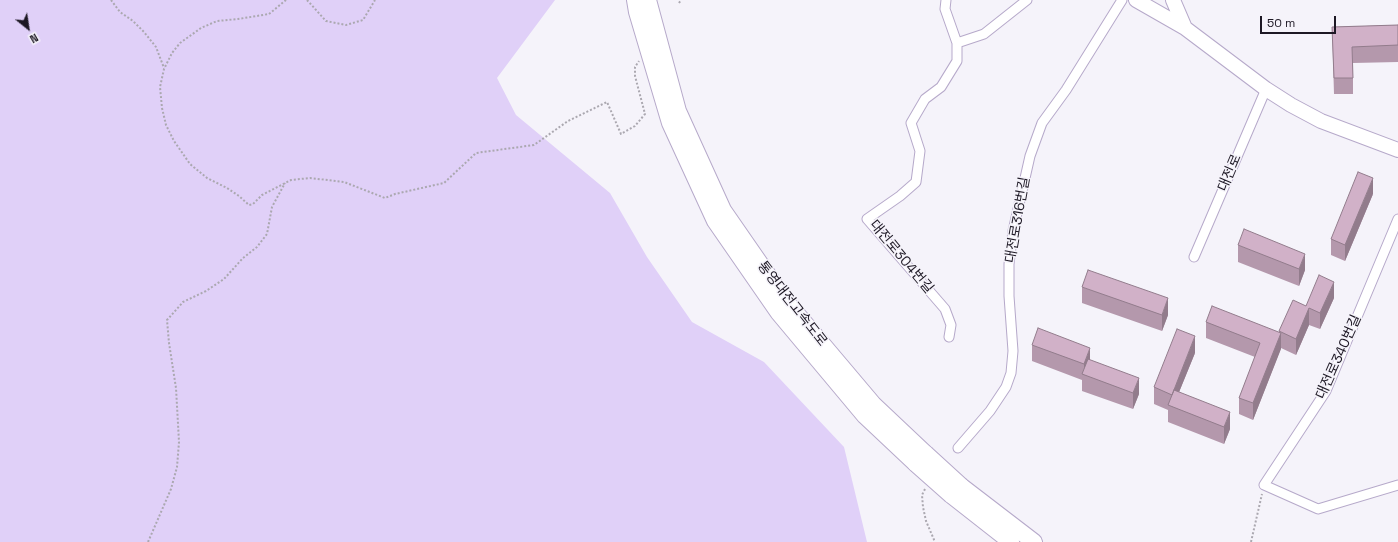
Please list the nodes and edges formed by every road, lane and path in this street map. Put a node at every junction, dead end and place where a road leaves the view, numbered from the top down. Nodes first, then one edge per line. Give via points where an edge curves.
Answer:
1 (111, 0) edge
2 (286, 0) edge
3 (307, 0) edge
4 (375, 0) edge
5 (635, 0) edge
6 (648, 0) edge
7 (682, 0) edge
8 (946, 0) edge
9 (1027, 0) edge
10 (1122, 0) edge
11 (1136, 0) edge
12 (1152, 0) edge
13 (1173, 0) edge
14 (679, 3) dead end
15 (1161, 14) junction
16 (1185, 28) junction
17 (957, 43) junction
18 (642, 56) dead end
19 (164, 69) junction
20 (1266, 89) junction
21 (1398, 150) edge
22 (285, 183) junction
23 (1398, 220) edge
24 (1194, 257) dead end
25 (948, 337) dead end
26 (958, 448) dead end
27 (921, 459) junction
28 (1264, 485) junction
29 (1398, 485) edge
30 (956, 490) junction
31 (148, 542) edge
32 (1011, 542) edge
33 (1034, 542) edge
34 (1251, 542) edge

1 - 19 path via 156,47
2 - 19 path via 269,14 217,20 201,28 180,43
3 - 4 path via 326,21 346,25 363,20
5 - 27 highway, 통영대전고속도로 via 670,123 715,221 778,312 865,416
6 - 27 highway, 통영대전고속도로 via 678,112 723,210 786,301
7 - 14 path
8 - 17 street, 대전로304번길 via 945,9
9 - 17 street via 984,34
10 - 26 street, 대전로316번길 via 1066,90 1042,123 1030,156 1013,231 1009,264 1013,350 1011,373 1006,387 990,411
11 - 15 main road
12 - 15 main road
13 - 16 main road
15 - 16 main road
16 - 20 main road
17 - 25 street, 대전로304번길 via 956,61 941,87 925,100 911,123 920,151 916,182 866,219 945,309 952,325
18 - 22 path via 635,67 635,76 645,114 635,126 621,134 607,102 568,121 534,145 476,153 444,183 385,198 344,182 310,178
19 - 22 path via 160,87 166,125 190,164 249,205
20 - 21 main road via 1321,121
20 - 24 street, 대전로
22 - 31 path via 272,207 267,234 257,247 224,279 183,302 167,320 176,388 179,442 177,467 171,489
23 - 28 street, 대전로340번길 via 1326,391
27 - 30 highway, 통영대전고속도로, bridge
28 - 29 street via 1318,509
28 - 34 path
30 - 32 highway, 통영대전고속도로
30 - 33 highway, 통영대전고속도로

